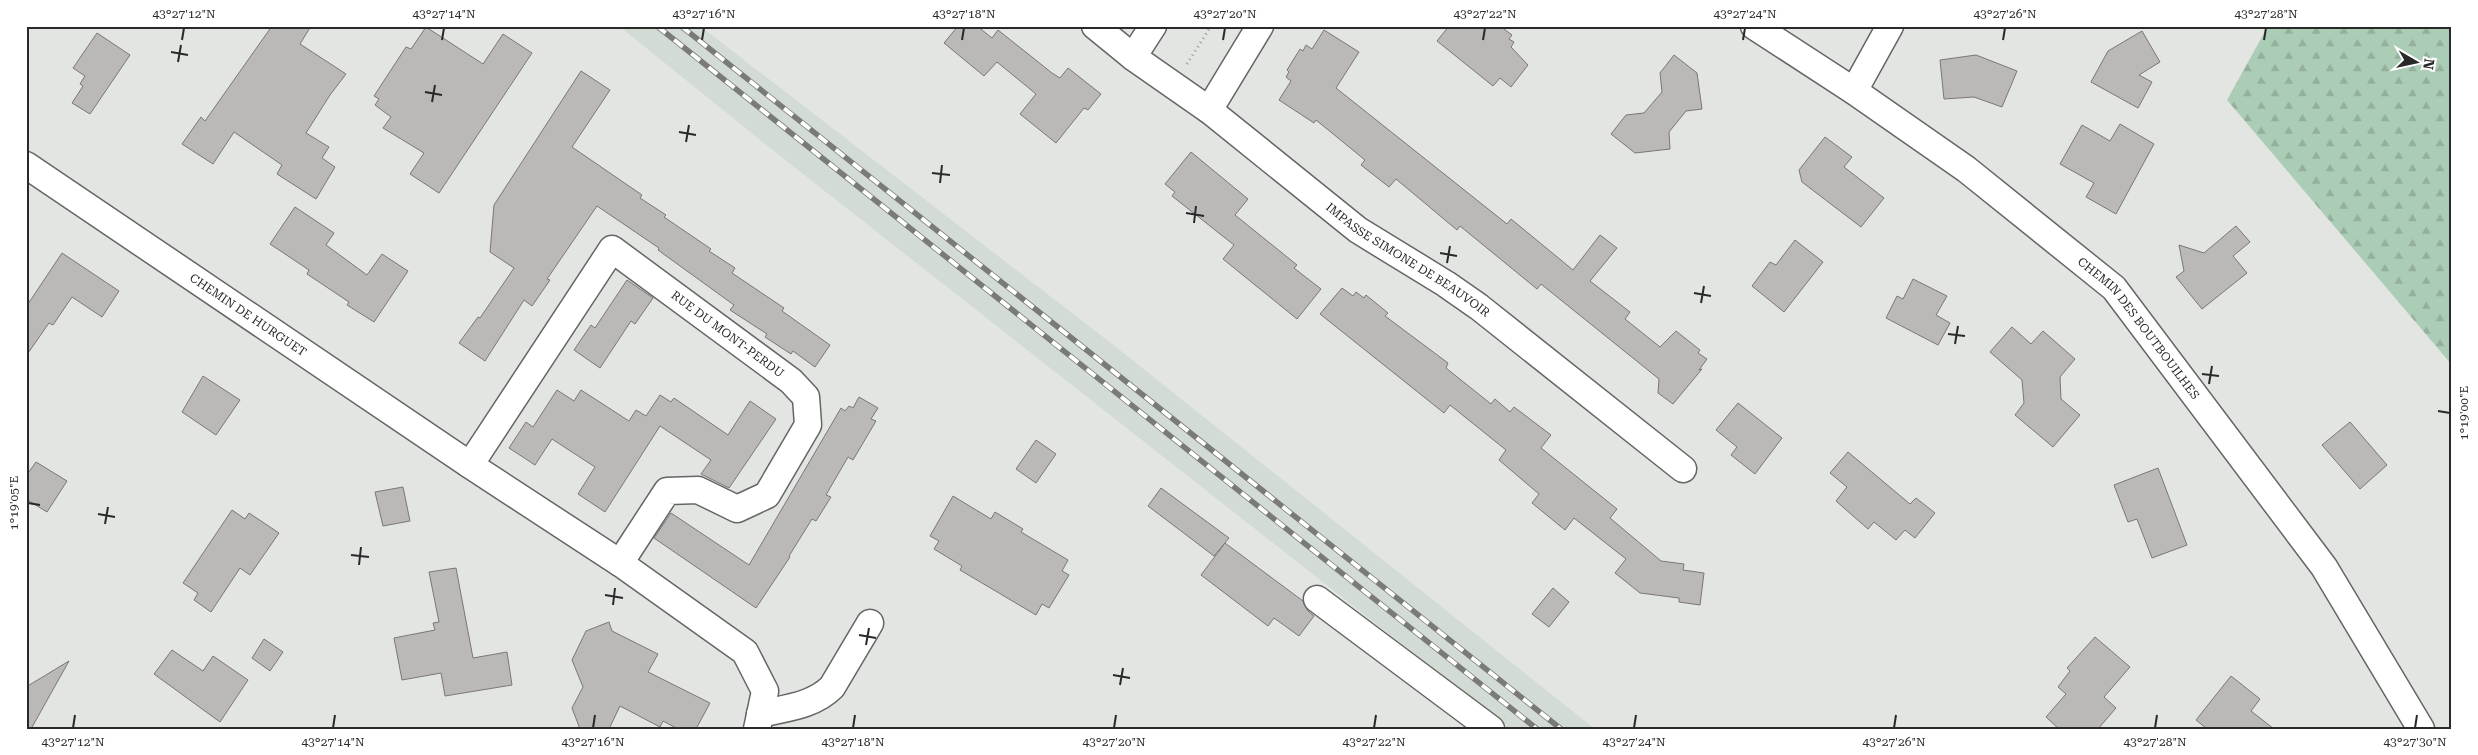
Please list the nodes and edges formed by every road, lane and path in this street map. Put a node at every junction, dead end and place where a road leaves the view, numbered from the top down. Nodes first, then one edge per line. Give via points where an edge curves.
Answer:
1 (1095, 26) edge
2 (1153, 26) edge
3 (1211, 26) edge
4 (1260, 26) edge
5 (1754, 26) edge
6 (1890, 26) edge
7 (1132, 57) junction
8 (1173, 85) junction
9 (1854, 91) junction
10 (1209, 110) junction
11 (26, 165) edge
12 (470, 465) junction
13 (1683, 469) dead end
14 (620, 562) junction
15 (1318, 599) dead end
16 (870, 623) dead end
17 (760, 711) edge
18 (1491, 729) edge
19 (2422, 729) edge

1 - 7 street, IMPASSE SIMONE DE BEAUVOIR
2 - 7 street
3 - 8 path
4 - 10 street
5 - 9 street, CHEMIN DES BOUTBOUILHES
6 - 9 street
7 - 8 street, IMPASSE SIMONE DE BEAUVOIR
8 - 10 street, IMPASSE SIMONE DE BEAUVOIR
9 - 19 street, CHEMIN DES BOUTBOUILHES via 1966,169 2114,288 2324,567
10 - 13 street, IMPASSE SIMONE DE BEAUVOIR via 1358,230 1472,303
11 - 12 street, CHEMIN DE HURGUET
12 - 14 street, CHEMIN DE HURGUET
12 - 14 street, RUE DU MONT-PERDU via 612,249 791,381 806,397 808,425 767,495 737,509 698,490 667,492
14 - 17 street, CHEMIN DE HURGUET via 746,652
15 - 18 street
16 - 17 street via 824,695 811,702

